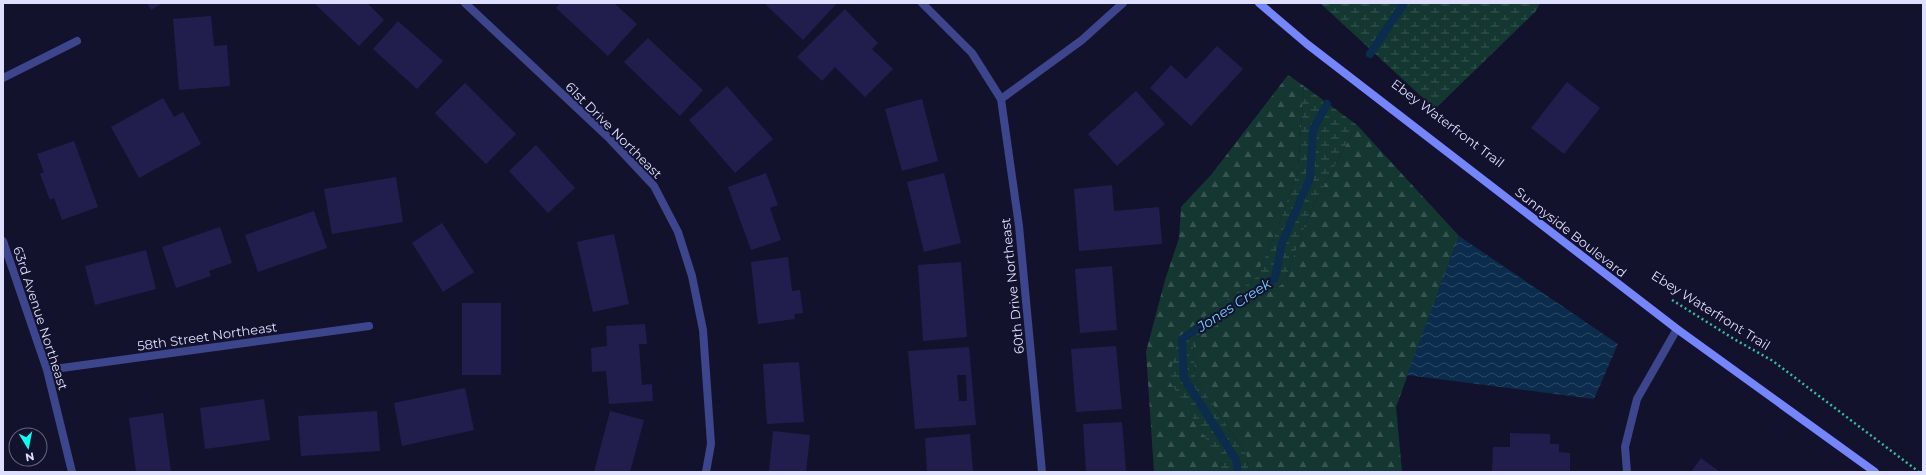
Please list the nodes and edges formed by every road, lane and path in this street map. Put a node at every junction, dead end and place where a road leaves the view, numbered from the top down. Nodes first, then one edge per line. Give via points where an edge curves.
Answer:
1 (465, 3) edge
2 (922, 3) edge
3 (1123, 3) edge
4 (1259, 3) edge
5 (78, 41) dead end
6 (3, 78) edge
7 (1001, 99) junction
8 (3, 240) edge
9 (1668, 298) dead end
10 (369, 326) dead end
11 (1677, 329) junction
12 (47, 370) junction
13 (72, 472) edge
14 (706, 472) edge
15 (1042, 472) edge
16 (1627, 472) edge
17 (1875, 472) edge
18 (1919, 472) edge

1 - 14 street, 61st Drive Northeast via 608,137 649,180 678,232 692,276 703,330 711,444
2 - 7 street, 60th Drive Northeast via 972,53
3 - 7 street via 1082,40
4 - 11 street, Sunnyside Boulevard via 1307,44
5 - 6 street
7 - 15 street, 60th Drive Northeast via 1019,226
8 - 12 street, 63rd Avenue Northeast
9 - 18 path, Ebey Waterfront Trail via 1773,361
10 - 12 street, 58th Street Northeast
11 - 16 street via 1637,399 1625,447
11 - 17 street, Sunnyside Boulevard
12 - 13 street, 63rd Avenue Northeast

